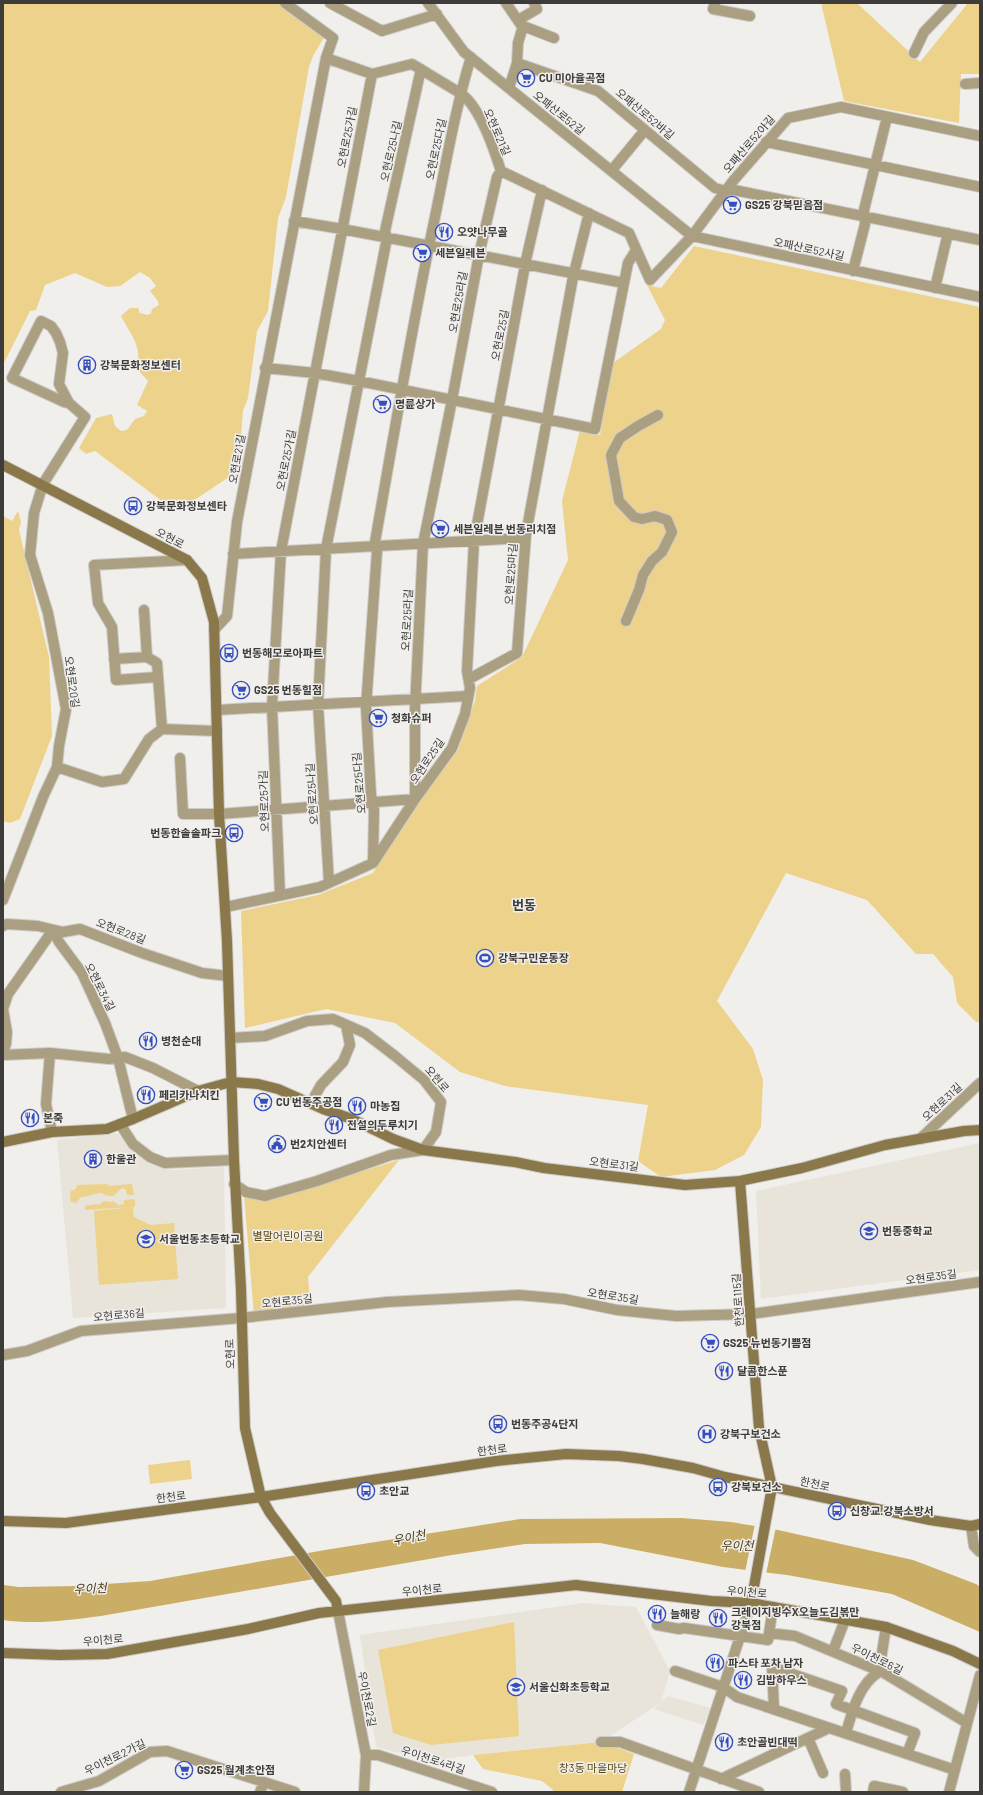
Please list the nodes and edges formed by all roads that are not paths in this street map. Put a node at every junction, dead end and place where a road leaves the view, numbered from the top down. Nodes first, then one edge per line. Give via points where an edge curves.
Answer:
1 (285, 3) edge
2 (330, 3) edge
3 (428, 3) edge
4 (506, 3) edge
5 (534, 3) edge
6 (952, 3) edge
7 (714, 6) edge
8 (436, 14) junction
9 (750, 16) dead end
10 (520, 23) junction
11 (554, 38) dead end
12 (914, 53) dead end
13 (471, 57) junction
14 (326, 58) junction
15 (517, 63) junction
16 (421, 69) junction
17 (372, 74) junction
18 (980, 83) edge
19 (965, 84) dead end
20 (509, 88) junction
21 (460, 93) junction
22 (887, 116) junction
23 (645, 130) junction
24 (980, 136) edge
25 (766, 142) junction
26 (875, 164) junction
27 (612, 170) junction
28 (501, 171) junction
29 (980, 187) edge
30 (542, 190) junction
31 (726, 191) junction
32 (589, 213) junction
33 (864, 217) junction
34 (294, 221) junction
35 (342, 229) junction
36 (948, 233) junction
37 (692, 236) junction
38 (387, 238) junction
39 (980, 240) edge
40 (429, 246) junction
41 (636, 250) junction
42 (479, 255) junction
43 (525, 265) junction
44 (853, 271) junction
45 (574, 273) junction
46 (624, 284) junction
47 (935, 288) junction
48 (980, 297) edge
49 (265, 368) junction
50 (315, 372) junction
51 (359, 380) junction
52 (401, 390) junction
53 (452, 400) junction
54 (69, 403) junction
55 (498, 409) junction
56 (658, 415) dead end
57 (548, 419) junction
58 (3, 465) edge
59 (43, 484) junction
60 (525, 538) junction
61 (474, 541) junction
62 (423, 544) junction
63 (376, 547) junction
64 (326, 549) junction
65 (281, 551) junction
66 (233, 554) junction
67 (187, 560) junction
68 (144, 610) dead end
69 (626, 621) dead end
70 (214, 630) junction
71 (147, 657) junction
72 (114, 659) junction
73 (157, 677) junction
74 (469, 679) junction
75 (468, 696) junction
76 (415, 698) junction
77 (366, 701) junction
78 (318, 704) junction
79 (272, 706) junction
80 (216, 710) junction
81 (162, 729) junction
82 (217, 731) junction
83 (180, 758) dead end
84 (57, 767) junction
85 (415, 799) junction
86 (373, 803) junction
87 (324, 807) junction
88 (277, 810) junction
89 (219, 814) junction
90 (373, 863) junction
91 (329, 883) junction
92 (280, 896) junction
93 (3, 900) edge
94 (226, 907) junction
95 (3, 926) edge
96 (53, 930) junction
97 (228, 976) junction
98 (346, 1024) junction
99 (230, 1038) junction
100 (50, 1053) junction
101 (3, 1054) edge
102 (118, 1058) junction
103 (231, 1082) junction
104 (980, 1083) edge
105 (198, 1091) junction
106 (311, 1103) junction
107 (133, 1119) junction
108 (120, 1124) junction
109 (980, 1130) edge
110 (52, 1132) junction
111 (920, 1139) junction
112 (3, 1142) edge
113 (423, 1150) junction
114 (234, 1160) junction
115 (740, 1181) junction
116 (234, 1184) junction
117 (980, 1282) edge
118 (751, 1314) junction
119 (241, 1318) junction
120 (3, 1355) edge
121 (772, 1487) junction
122 (261, 1497) junction
123 (3, 1521) edge
124 (976, 1525) edge
125 (980, 1552) edge
126 (750, 1603) junction
127 (773, 1607) junction
128 (338, 1611) junction
129 (845, 1620) junction
130 (657, 1625) dead end
131 (886, 1627) junction
132 (740, 1636) junction
133 (768, 1636) junction
134 (833, 1651) junction
135 (3, 1653) edge
136 (980, 1664) edge
137 (675, 1671) dead end
138 (879, 1672) junction
139 (980, 1675) edge
140 (723, 1687) junction
141 (774, 1709) junction
142 (852, 1710) junction
143 (967, 1723) junction
144 (829, 1728) junction
145 (846, 1733) junction
146 (808, 1738) junction
147 (601, 1742) dead end
148 (907, 1754) junction
149 (366, 1755) junction
150 (696, 1770) junction
151 (955, 1770) junction
152 (823, 1774) dead end
153 (845, 1774) dead end
154 (721, 1779) junction
155 (264, 1782) junction
156 (480, 1790) edge
157 (61, 1792) edge
158 (260, 1792) edge
159 (295, 1792) edge
160 (364, 1792) edge
161 (492, 1792) edge
162 (689, 1792) edge
163 (759, 1792) edge
164 (846, 1792) edge
165 (873, 1792) edge
166 (903, 1792) edge
167 (949, 1792) edge

1 - 14 street, 오현로21길 via 333,38
2 - 8 street via 382,31
3 - 8 street, 오패산로52길
4 - 10 street
5 - 10 street via 537,9
6 - 12 street via 924,32
7 - 9 street
8 - 13 street, 오패산로52길 via 464,52
10 - 11 street
10 - 15 street
13 - 20 street, 오패산로52길
13 - 21 street, 오현로25다길
14 - 17 street
14 - 34 street, 오현로21길
15 - 20 street
15 - 23 street, 오패산로52바길 via 598,91
16 - 17 street, 오현로21길 via 412,64
16 - 21 street, 오현로21길
16 - 38 street, 오현로25나길 via 385,231
17 - 35 street, 오현로25가길
18 - 19 street
20 - 27 street, 오패산로52길
21 - 28 street, 오현로21길 via 466,96 478,114
21 - 40 street, 오현로25다길
22 - 24 street, 오패산로52아길
22 - 25 street, 오패산로52아길 via 841,107 788,118
22 - 26 street
23 - 27 street
23 - 31 street, 오패산로52바길 via 715,188
25 - 26 street
25 - 31 street, 오패산로52아길
26 - 29 street
26 - 33 street
27 - 37 street, 오패산로52길
28 - 30 street, 오현로21길
28 - 42 street, 오현로25라길 via 497,177
30 - 32 street, 오현로21길
30 - 43 street, 오현로25길
31 - 33 street via 734,190
31 - 37 street
32 - 41 street, 오현로21길 via 629,233
32 - 45 street, 오현로25마길
33 - 36 street
33 - 44 street via 865,224
34 - 35 street
34 - 49 street, 오현로21길
35 - 38 street
35 - 50 street, 오현로25가길
36 - 39 street
36 - 47 street
37 - 41 street, 오현로21길 via 650,280
37 - 44 street, 오패산로52사길
38 - 40 street
38 - 51 street, 오현로25나길
40 - 42 street
40 - 52 street, 오현로25다길
41 - 46 street via 628,263
42 - 43 street
42 - 53 street, 오현로25라길
43 - 45 street
43 - 55 street, 오현로25길
44 - 47 street, 오패산로52사길
45 - 46 street
45 - 57 street, 오현로25마길
46 - 57 street via 594,429
47 - 48 street, 오패산로52사길
49 - 50 street
49 - 66 street, 오현로21길
50 - 51 street
50 - 65 street, 오현로25가길
51 - 52 street
51 - 64 street, 오현로25나길
52 - 53 street
52 - 63 street, 오현로25다길
53 - 55 street
53 - 62 street, 오현로25라길
54 - 54 street via 59,384 63,353 60,342 51,326 41,321 12,378
54 - 59 street, 오현로20길 via 85,417
55 - 57 street
55 - 61 street, 오현로25길
56 - 69 street via 620,438 611,455 619,501 634,517 642,519 655,516 667,520 672,532 662,552 643,574
57 - 60 street, 오현로25마길
58 - 59 street, 오현로
59 - 67 street, 오현로
59 - 84 street, 오현로20길 via 34,513 30,555 48,613 66,710
60 - 61 street
60 - 74 street, 오현로25마길 via 517,653
61 - 62 street
61 - 74 street, 오현로25길 via 467,671
62 - 63 street
62 - 76 street, 오현로25라길
63 - 64 street
63 - 77 street, 오현로25다길
64 - 65 street
64 - 78 street, 오현로25나길
65 - 66 street
65 - 79 street, 오현로25가길
66 - 70 street, 오현로21길 via 227,616
67 - 70 street, 오현로 via 202,578
67 - 72 street via 94,565 98,603 112,627
68 - 71 street
70 - 80 street, 오현로
71 - 72 street
71 - 73 street via 157,663
72 - 73 street via 116,680
73 - 81 street
74 - 75 street, 오현로25길
75 - 76 street
75 - 85 street, 오현로25길 via 465,714 452,748
76 - 77 street
76 - 85 street, 오현로25라길
77 - 78 street
77 - 86 street, 오현로25다길
78 - 79 street
78 - 87 street, 오현로25나길
79 - 80 street
79 - 88 street, 오현로25가길
80 - 82 street, 오현로
81 - 82 street
81 - 84 street via 149,739 124,779 102,782
82 - 89 street, 오현로
83 - 89 street via 183,814
84 - 93 street, 오현로20길
85 - 86 street, 오현로25길
85 - 90 street
86 - 87 street, 오현로25길
86 - 90 street, 오현로25다길
87 - 88 street, 오현로25길
87 - 91 street, 오현로25나길
88 - 89 street, 오현로25길
88 - 92 street, 오현로25가길
89 - 94 street, 오현로
90 - 91 street
91 - 92 street
92 - 94 street
94 - 97 street, 오현로
95 - 96 street, 오현로28길 via 38,926
96 - 97 street, 오현로28길 via 62,932 80,929 202,973
96 - 101 street via 8,994 3,1009 7,1032
96 - 102 street, 오현로34길 via 82,973
97 - 99 street, 오현로
98 - 99 street, 오현로 via 333,1019 307,1022 265,1036
98 - 106 street via 350,1045 344,1062 322,1085
98 - 113 street, 오현로 via 365,1033 424,1080 441,1102 436,1132
99 - 103 street, 오현로
100 - 101 street
100 - 102 street
100 - 110 street via 46,1104
102 - 105 street via 125,1057 153,1068
102 - 107 street, 오현로34길
103 - 105 street, 오현로31길
103 - 106 street, 오현로31길 via 278,1089
103 - 114 street, 오현로
104 - 111 street, 오현로31길
105 - 107 street, 오현로31길
106 - 113 street, 오현로31길
107 - 108 street, 오현로31길
108 - 110 street, 오현로31길 via 107,1129
108 - 114 street via 133,1144 150,1157 165,1163
109 - 111 street, 오현로31길
110 - 112 street, 오현로31길
111 - 115 street, 오현로31길 via 885,1145 802,1168
113 - 115 street, 오현로31길 via 673,1184
113 - 116 street via 391,1154 317,1181 265,1196 246,1192
114 - 116 street, 오현로
115 - 118 street, 한천로115길
116 - 119 street, 오현로
117 - 118 street, 오현로35길
118 - 119 street, 오현로35길 via 676,1316 617,1310 564,1299 519,1295 386,1302
118 - 121 street, 한천로115길 via 759,1428
119 - 120 street, 오현로36길 via 81,1330 27,1351
119 - 122 street, 오현로 via 245,1428
121 - 122 street, 한천로 via 643,1459 566,1454 444,1468
121 - 124 street, 한천로 via 930,1520
121 - 126 street
122 - 123 street, 한천로 via 66,1523
122 - 128 street, 오현로 via 270,1513 336,1601
124 - 125 street via 974,1546
126 - 127 street, 우이천로
126 - 128 street, 우이천로 via 712,1601 576,1584
126 - 132 street
127 - 129 street, 우이천로
127 - 133 street
128 - 135 street, 우이천로 via 107,1654
128 - 149 street, 우이천로2길
129 - 131 street, 우이천로
129 - 134 street
130 - 132 street, 우이천로6길
131 - 136 street, 우이천로 via 953,1651
131 - 138 street
132 - 133 street, 우이천로6길
132 - 140 street
133 - 134 street, 우이천로6길 via 795,1636
134 - 138 street, 우이천로6길
137 - 140 street
138 - 142 street via 871,1676
138 - 143 street, 우이천로6길
139 - 143 street
140 - 141 street via 737,1696
140 - 150 street
141 - 142 street via 772,1666 842,1691 836,1704
141 - 144 street
142 - 145 street
142 - 148 street via 915,1732
143 - 151 street
144 - 145 street
144 - 146 street
145 - 148 street
146 - 152 street
146 - 154 street
147 - 150 street via 620,1742
148 - 151 street
149 - 156 street, 우이천로4라길 via 378,1755
149 - 160 street, 우이천로2길
150 - 154 street
150 - 162 street
151 - 167 street
153 - 164 street
154 - 163 street
155 - 157 street, 우이천로2가길 via 167,1751 150,1752 99,1781
155 - 158 street
155 - 159 street, 우이천로2가길
156 - 161 street, 우이천로4라길
165 - 166 street via 874,1786

